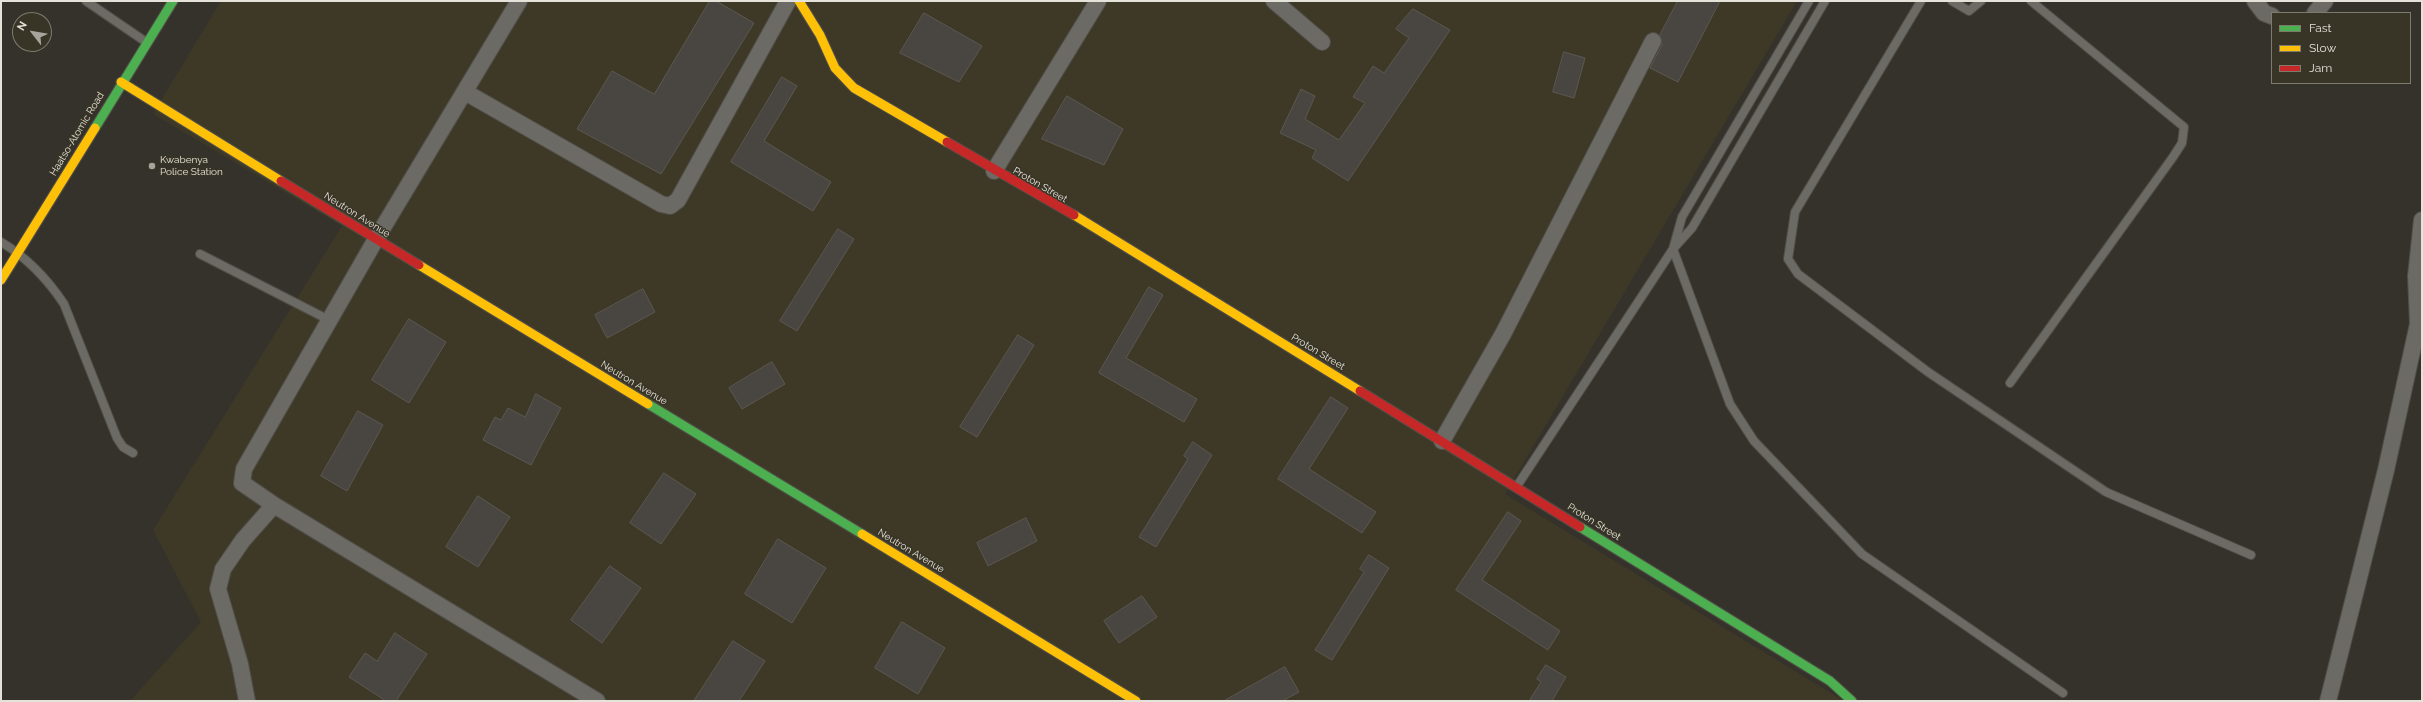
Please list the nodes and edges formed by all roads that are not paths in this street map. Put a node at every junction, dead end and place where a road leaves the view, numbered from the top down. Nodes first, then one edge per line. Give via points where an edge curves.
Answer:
1 (86, 1) edge
2 (173, 1) edge
3 (519, 1) edge
4 (788, 1) edge
5 (799, 1) edge
6 (1098, 1) edge
7 (1274, 1) edge
8 (1809, 1) edge
9 (1825, 1) edge
10 (1922, 1) edge
11 (1952, 1) edge
12 (1981, 1) edge
13 (2031, 1) edge
14 (2255, 1) edge
15 (2325, 1) edge
16 (2316, 12) edge
17 (2271, 16) edge
18 (1653, 41) dead end
19 (1322, 42) dead end
20 (148, 44) junction
21 (121, 82) junction
22 (465, 92) junction
23 (1748, 104) junction
24 (1761, 111) junction
25 (994, 170) junction
26 (1708, 176) junction
27 (1720, 183) junction
28 (2422, 220) edge
29 (376, 239) junction
30 (1, 242) edge
31 (1673, 249) junction
32 (18, 252) junction
33 (200, 254) dead end
34 (1, 280) edge
35 (329, 320) junction
36 (2010, 383) dead end
37 (1442, 441) junction
38 (133, 453) dead end
39 (1516, 487) junction
40 (274, 505) junction
41 (2251, 555) dead end
42 (2063, 693) dead end
43 (247, 701) edge
44 (597, 701) edge
45 (1136, 701) edge
46 (1852, 701) edge
47 (2328, 701) edge

1 - 20 lane
2 - 20 street, Haatso-Atomic Road
3 - 22 street
4 - 22 street via 678,200 670,206 661,204
5 - 25 street, Proton Street via 820,35 835,68 854,88
6 - 25 street
7 - 19 street
8 - 23 lane
9 - 24 lane
10 - 41 lane via 1794,212 1788,259 1798,274 1928,372 2106,492
11 - 12 lane via 1969,11
13 - 36 lane via 2184,127 2182,143 2173,157
14 - 17 street via 2264,13
15 - 16 street
18 - 37 street via 1511,320
20 - 21 street, Haatso-Atomic Road
21 - 29 street, Neutron Avenue
21 - 32 street, Haatso-Atomic Road
22 - 29 street
23 - 24 lane
23 - 26 lane
24 - 27 lane
25 - 37 street, Proton Street via 1092,226
26 - 27 lane
26 - 31 lane via 1682,217
27 - 31 lane via 1692,228
28 - 47 street via 2416,276 2418,324 2386,470
29 - 35 street
29 - 45 street, Neutron Avenue
30 - 32 lane
31 - 39 lane
31 - 42 lane via 1730,404 1754,441 1862,554
32 - 34 street, Haatso-Atomic Road
32 - 38 lane via 64,304 117,438 123,447
33 - 35 lane
35 - 40 street via 241,477 242,483
37 - 39 street, Proton Street
39 - 46 street, Proton Street via 1830,682
40 - 43 street via 243,540 223,569 218,589 240,664
40 - 44 street

